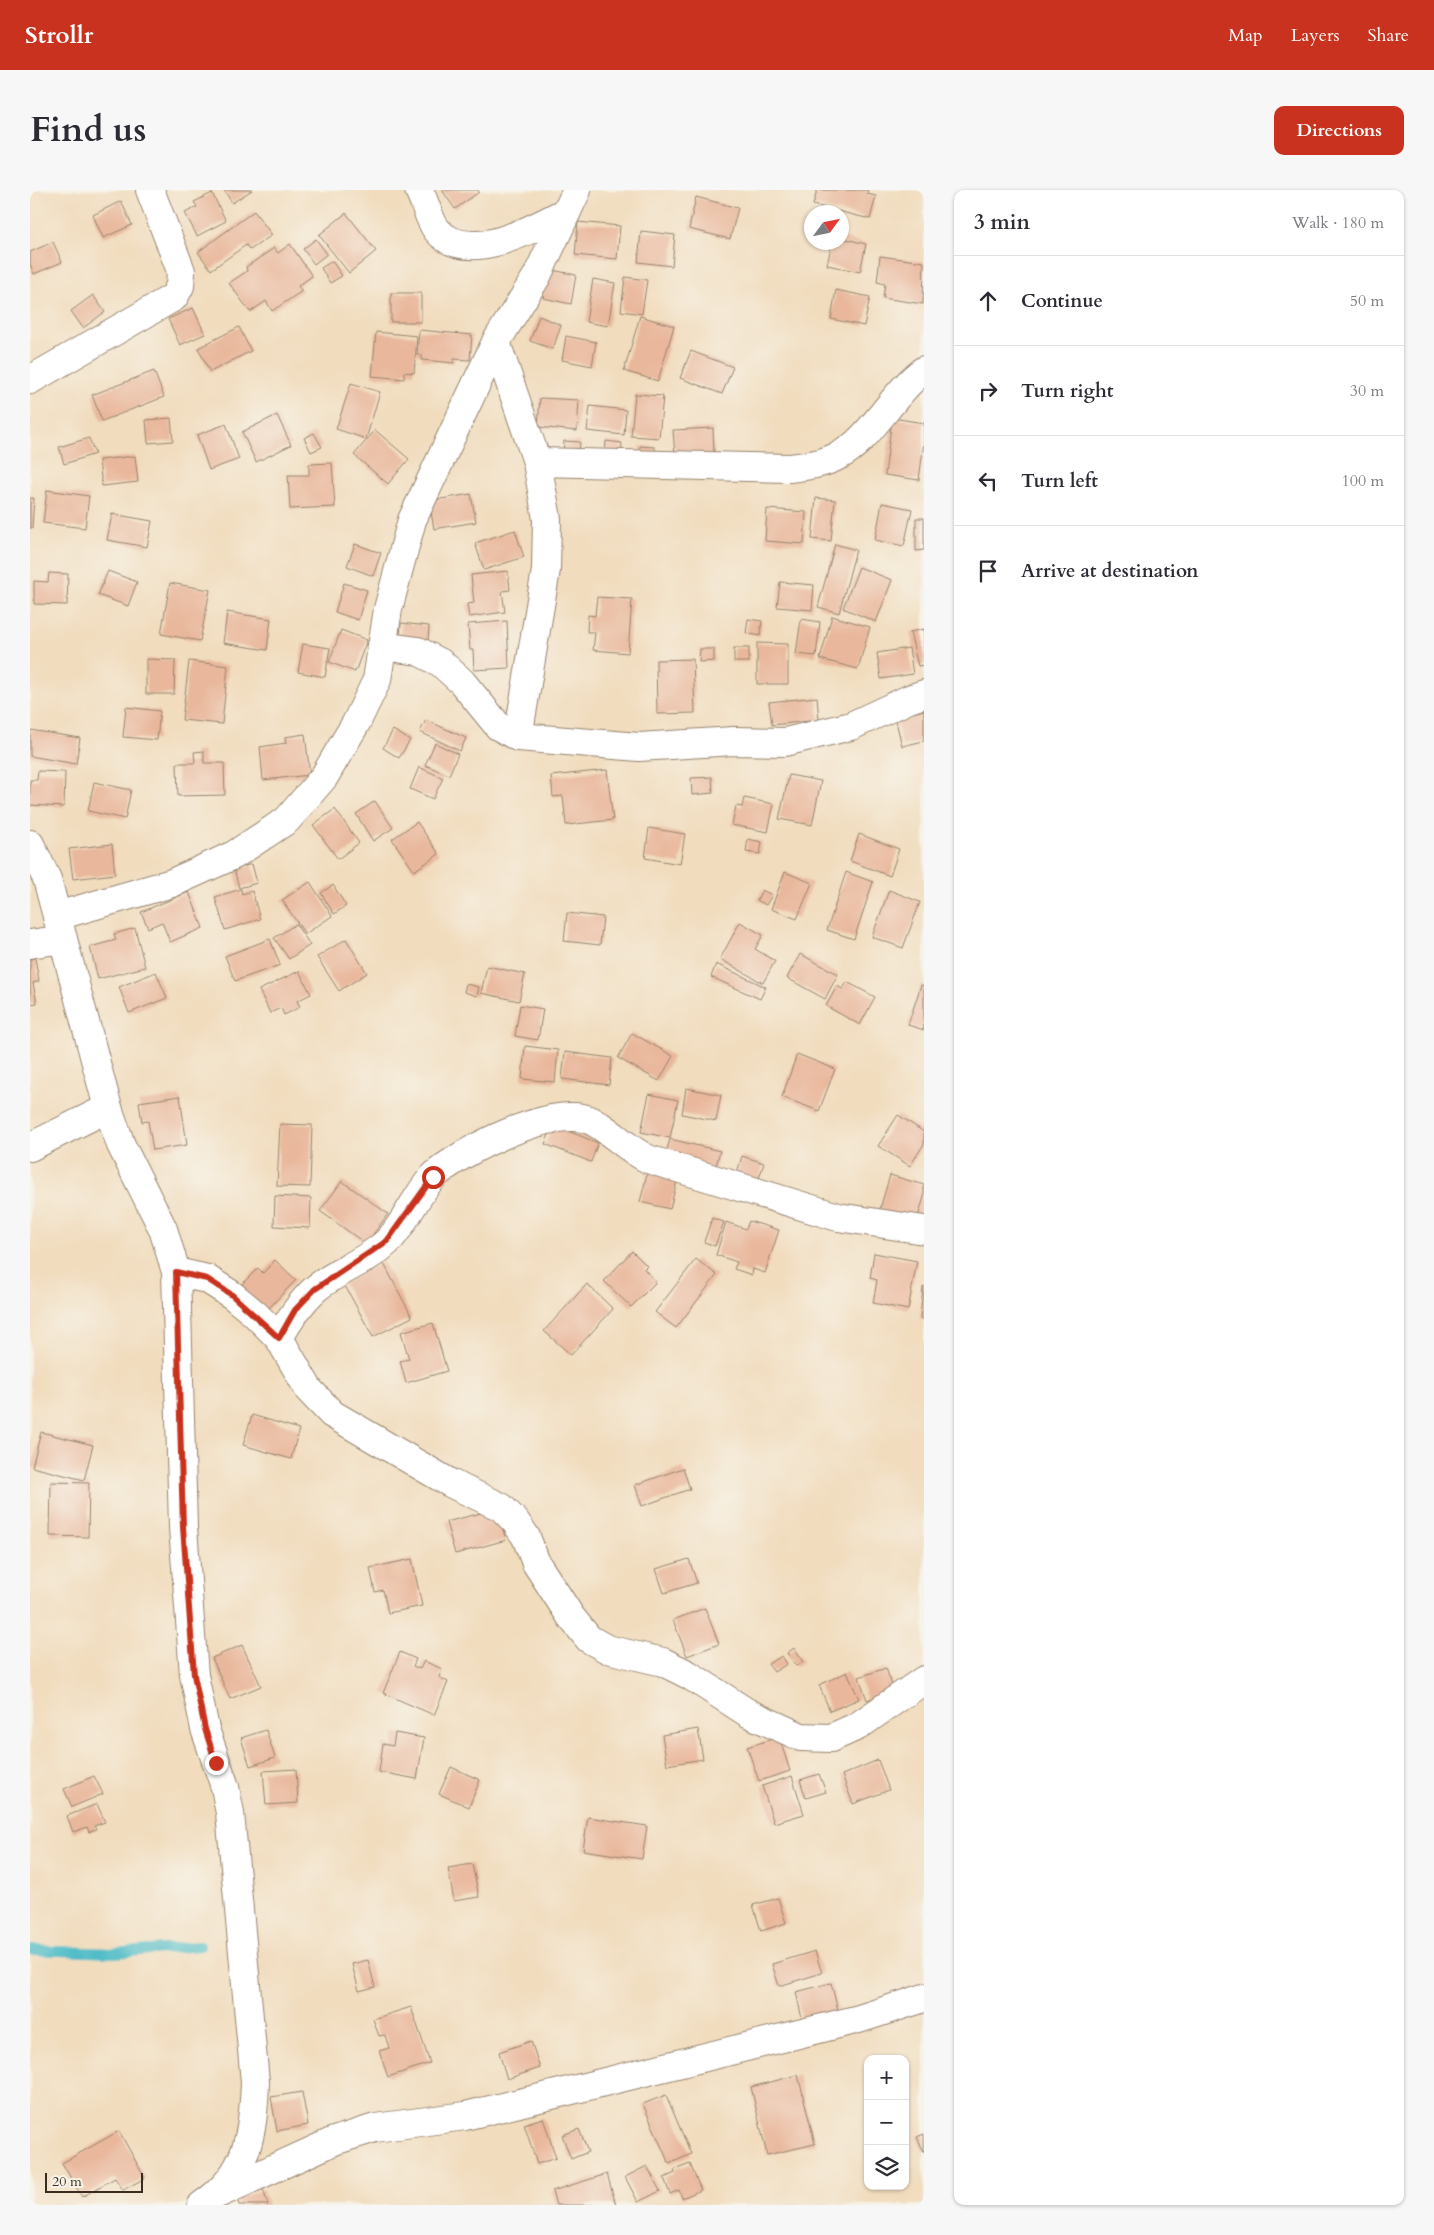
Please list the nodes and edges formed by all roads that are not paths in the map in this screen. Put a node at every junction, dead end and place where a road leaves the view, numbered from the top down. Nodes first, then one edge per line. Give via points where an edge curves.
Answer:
1 (150, 190) edge
2 (419, 190) edge
3 (572, 201) edge
4 (496, 342) junction
5 (924, 370) edge
6 (30, 380) edge
7 (537, 462) junction
8 (382, 646) junction
9 (924, 694) edge
10 (518, 737) junction
11 (30, 844) edge
12 (60, 927) junction
13 (30, 944) edge
14 (108, 1108) junction
15 (30, 1147) edge
16 (924, 1230) edge
17 (176, 1272) junction
18 (279, 1338) junction
19 (924, 1680) edge
20 (924, 1998) edge
21 (209, 2200) edge

1 - 6 street via 181,271 180,286 174,297
2 - 3 street via 437,229 458,244 496,243 532,229
3 - 4 street via 537,276
4 - 7 street
4 - 8 street via 412,520 388,609
5 - 7 street via 908,381 857,443 839,456 816,464 790,468
7 - 10 street via 547,519 546,570
8 - 10 street via 418,651 441,663 462,682 498,726
8 - 12 street via 377,680 356,723 324,777 287,820 234,855
9 - 10 street via 851,726 785,742 640,747
11 - 12 street via 46,879
12 - 13 street
12 - 14 street
14 - 15 street
14 - 17 street via 120,1146 163,1229
16 - 18 street via 838,1217 648,1159 591,1121 575,1116 553,1118 507,1134 454,1161 433,1177 387,1241 315,1289 295,1310
17 - 18 street via 207,1279 232,1295
17 - 21 street via 183,1527 194,1675 205,1729 225,1786 230,1813 254,2050 254,2116 248,2148 236,2173
18 - 19 street via 309,1390 332,1414 450,1483 501,1507 526,1537 536,1563 571,1617 588,1639 601,1646 663,1662 690,1675 748,1713 801,1737 831,1738 849,1730
20 - 21 street via 860,2019 544,2098 464,2116 375,2128 334,2141

